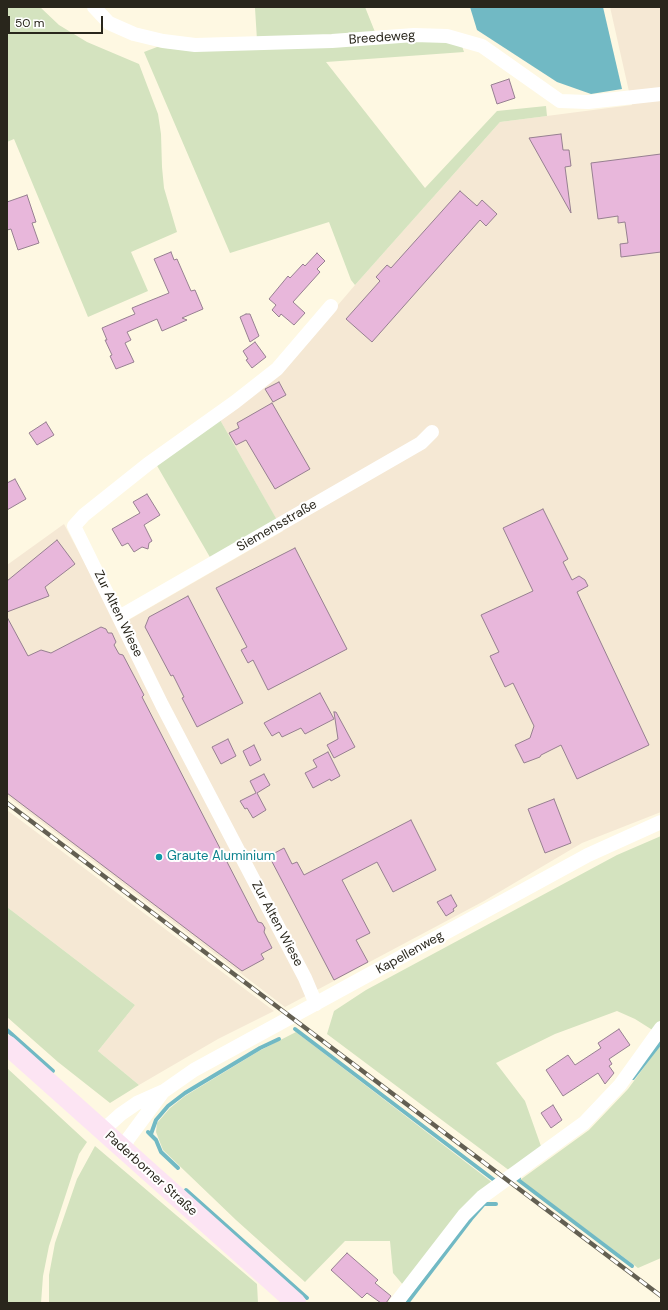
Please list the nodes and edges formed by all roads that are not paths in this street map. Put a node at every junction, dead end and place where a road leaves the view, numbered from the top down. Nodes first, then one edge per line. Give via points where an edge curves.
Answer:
1 (94, 7) edge
2 (661, 94) edge
3 (331, 306) dead end
4 (432, 432) dead end
5 (119, 617) junction
6 (661, 822) edge
7 (316, 1004) junction
8 (661, 1028) edge
9 (7, 1045) edge
10 (164, 1091) junction
11 (102, 1130) junction
12 (123, 1150) junction
13 (296, 1303) edge
14 (396, 1303) edge

1 - 2 street, Breedeweg via 109,23 134,34 195,45 332,41 414,35 447,36 482,46 560,101 588,102
3 - 5 street, Zur Alten Wiese via 277,369 148,464 84,515 74,526
4 - 5 street, Siemensstraße via 421,443
5 - 7 street, Zur Alten Wiese
6 - 7 street, Kapellenweg via 588,855
7 - 10 street, Kapellenweg via 194,1070
8 - 14 street via 620,1085 584,1122 482,1197 464,1215
9 - 11 main road, Paderborner Straße
10 - 11 street, Kapellenweg via 137,1103
10 - 12 street, Kapellenweg via 128,1139
11 - 12 main road, Paderborner Straße
12 - 13 main road, Paderborner Straße

